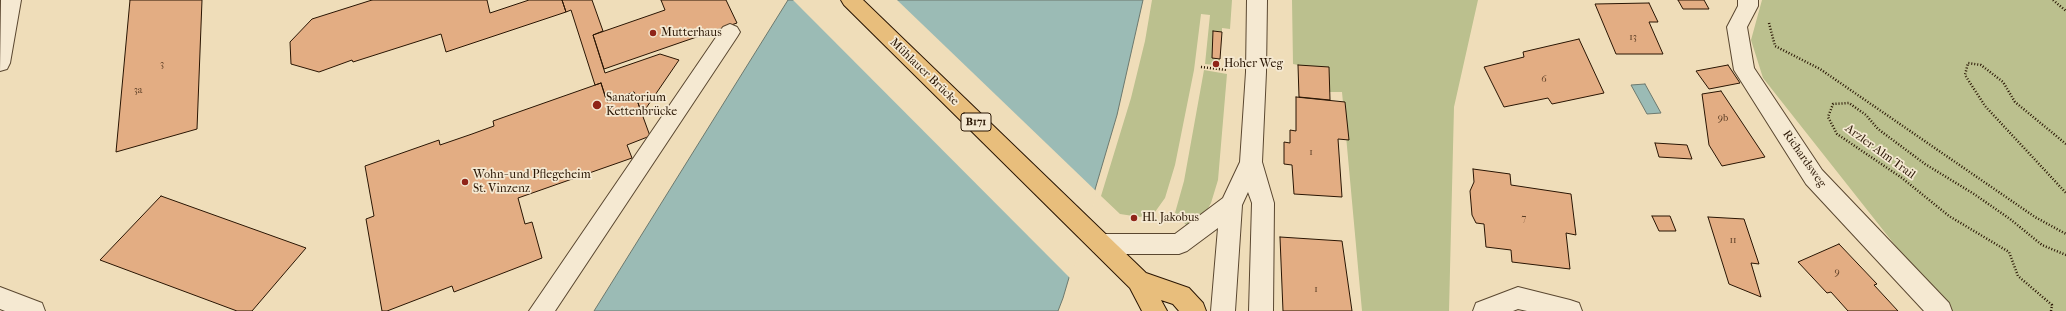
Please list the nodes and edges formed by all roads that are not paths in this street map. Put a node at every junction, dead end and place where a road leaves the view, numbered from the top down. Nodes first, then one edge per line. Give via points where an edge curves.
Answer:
1 (11, 0) edge
2 (851, 0) edge
3 (1257, 0) edge
4 (1748, 3) edge
5 (730, 32) dead end
6 (0, 63) edge
7 (1251, 162) junction
8 (1231, 205) junction
9 (1101, 244) junction
10 (1138, 281) junction
11 (0, 298) edge
12 (1521, 305) edge
13 (33, 311) edge
14 (541, 311) edge
15 (1155, 311) edge
16 (1194, 311) edge
17 (1223, 311) edge
18 (1261, 311) edge
19 (1485, 311) edge
20 (1570, 311) edge
21 (1940, 311) edge

1 - 6 street
2 - 9 main road, Mühlauer Brücke / B171
3 - 7 street
4 - 21 street, Richardsweg via 1737,27 1744,70 1814,177
5 - 14 street
7 - 8 street
7 - 18 street via 1263,203
8 - 9 street via 1179,244
8 - 17 street
9 - 10 main road, B171
10 - 15 main road, B171
10 - 16 main road, B171 via 1181,296
11 - 13 street
12 - 19 street
12 - 20 street

